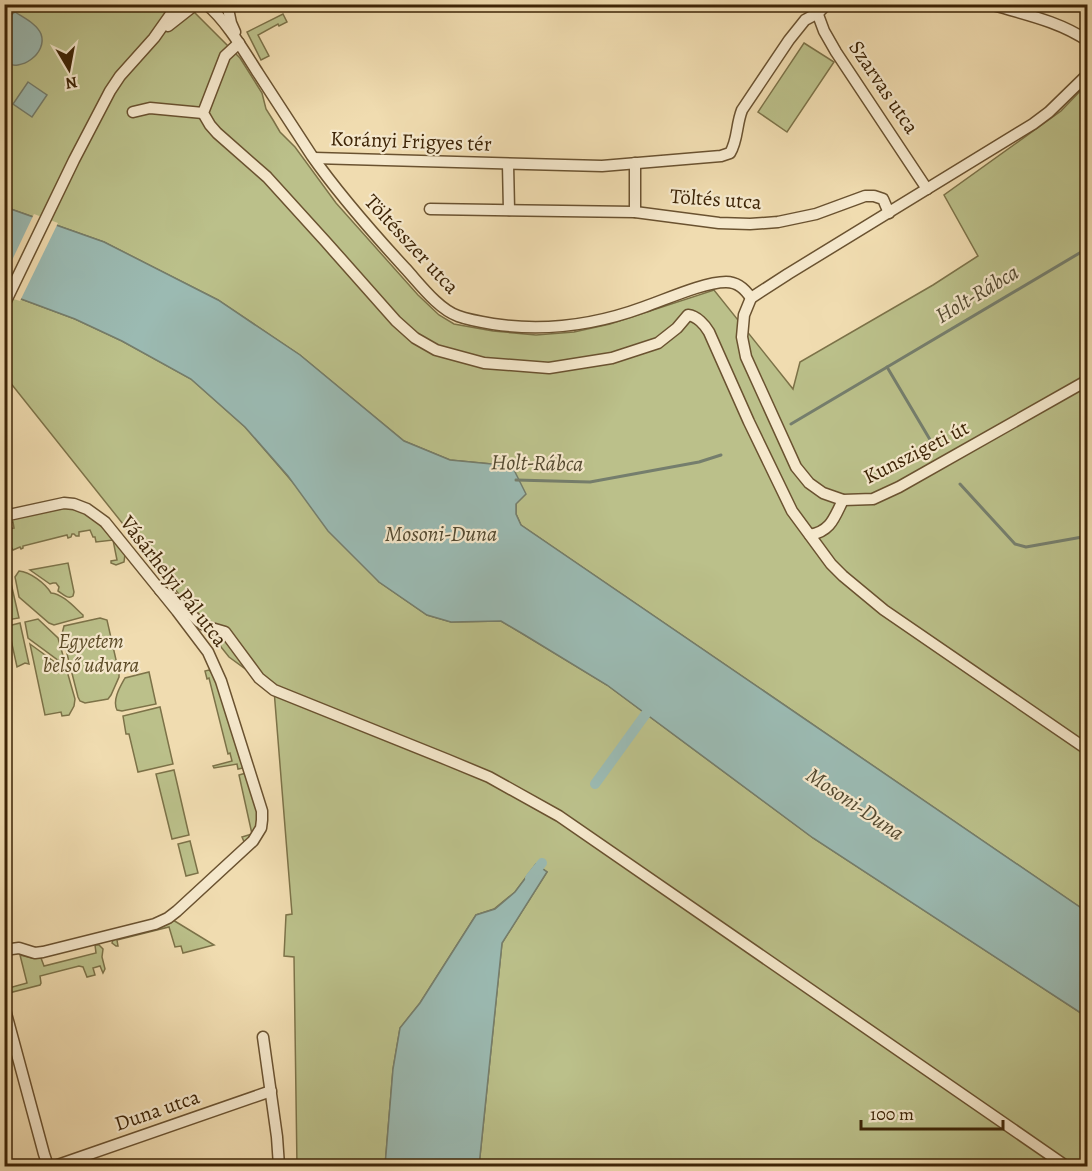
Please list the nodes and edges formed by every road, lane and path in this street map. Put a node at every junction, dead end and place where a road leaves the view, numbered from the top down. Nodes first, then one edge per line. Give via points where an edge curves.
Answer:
1 (178, 4) edge
2 (196, 4) edge
3 (206, 4) edge
4 (227, 4) edge
5 (827, 4) edge
6 (990, 4) edge
7 (816, 9) edge
8 (154, 38) junction
9 (1088, 40) edge
10 (239, 43) junction
11 (1088, 74) edge
12 (133, 112) dead end
13 (203, 113) junction
14 (314, 158) junction
15 (635, 163) junction
16 (508, 164) junction
17 (927, 189) junction
18 (430, 209) dead end
19 (509, 210) junction
20 (635, 212) junction
21 (889, 213) junction
22 (751, 298) junction
23 (4, 305) edge
24 (1088, 380) edge
25 (843, 500) junction
26 (4, 516) edge
27 (810, 536) junction
28 (160, 590) junction
29 (1088, 750) edge
30 (4, 950) edge
31 (4, 1006) edge
32 (263, 1037) dead end
33 (272, 1091) junction
34 (48, 1167) edge
35 (55, 1167) edge
36 (279, 1167) edge
37 (1066, 1167) edge

1 - 8 street
2 - 8 street
3 - 10 street
4 - 10 street
5 - 7 street
6 - 9 street via 1059,26
7 - 15 street, Korányi Frigyes tér via 789,40 742,110 730,153
7 - 17 street, Szarvas utca via 836,52
8 - 23 street via 110,91
10 - 13 street via 225,56
10 - 14 street, Töltésszer utca
11 - 17 street via 1033,124
12 - 13 street via 150,108
13 - 27 street via 217,133 267,177 396,321 436,350 484,363 549,368 612,358 658,343 688,315 693,315 709,332 792,511
14 - 16 street, Korányi Frigyes tér
14 - 22 street, Töltésszer utca via 359,217 427,293 456,316 506,326 575,325 607,319 724,282 740,285
15 - 16 street, Korányi Frigyes tér
15 - 20 street
16 - 19 street, Korányi Frigyes tér
17 - 21 street
18 - 19 street
19 - 20 street
20 - 21 street, Töltés utca via 750,224 816,214 874,196 883,199
21 - 22 street
22 - 25 street, Kunszigeti út via 742,337 746,357 766,402 796,467 823,493
24 - 25 street, Kunszigeti út via 899,487 873,499
25 - 27 street via 826,529
26 - 28 street, Vásárhelyi Pál utca via 64,503 78,505 105,522
27 - 29 street via 843,576 884,610
28 - 30 street, Vásárhelyi Pál utca via 211,657 221,681 262,811 258,835 177,911 155,924 43,952
28 - 37 street via 199,622 225,632 259,678 274,690 489,777 559,816
31 - 34 street
32 - 33 street
33 - 35 street, Duna utca
33 - 36 street

